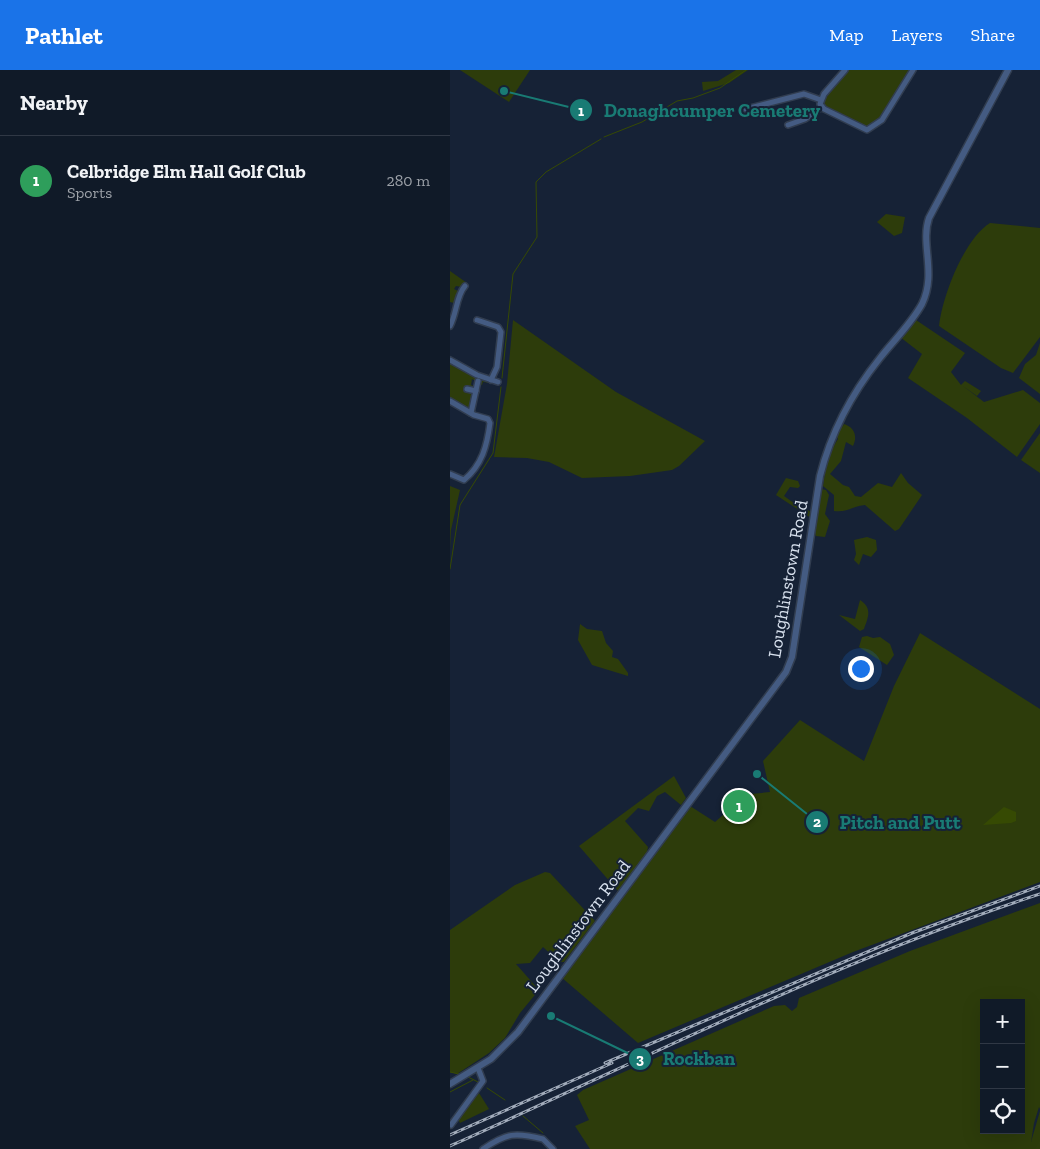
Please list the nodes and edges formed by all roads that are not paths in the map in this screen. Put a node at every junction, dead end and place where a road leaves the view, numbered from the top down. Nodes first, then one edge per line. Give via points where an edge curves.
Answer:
1 (845, 70) edge
2 (912, 70) edge
3 (1008, 70) edge
4 (821, 100) junction
5 (822, 107) junction
6 (746, 109) dead end
7 (788, 125) dead end
8 (465, 286) dead end
9 (454, 288) dead end
10 (460, 292) junction
11 (450, 304) edge
12 (458, 307) junction
13 (477, 320) dead end
14 (450, 326) edge
15 (450, 360) edge
16 (491, 380) junction
17 (478, 381) dead end
18 (498, 382) dead end
19 (466, 389) dead end
20 (476, 391) junction
21 (450, 401) edge
22 (471, 413) junction
23 (450, 474) edge
24 (478, 1068) junction
25 (450, 1084) edge
26 (451, 1125) edge
27 (483, 1149) edge
28 (553, 1149) edge

1 - 4 street
2 - 5 street via 882,120 871,129 864,130
3 - 24 street, Loughlinstown Road via 928,222 926,238 930,265 922,303 845,409 826,455 792,657 786,672 518,1032
4 - 5 street
4 - 6 street via 804,94
5 - 7 street via 805,119
8 - 10 street
9 - 10 street
10 - 12 street
11 - 12 street
12 - 14 street
13 - 16 street via 498,327 501,332 497,367
15 - 16 street
16 - 18 street
17 - 20 street
19 - 20 street
20 - 22 street
21 - 22 street
22 - 23 street via 488,419 487,441 479,463 464,480
24 - 25 street, Loughlinstown Road
24 - 26 street via 483,1081
27 - 28 street via 504,1136 512,1135 543,1139

